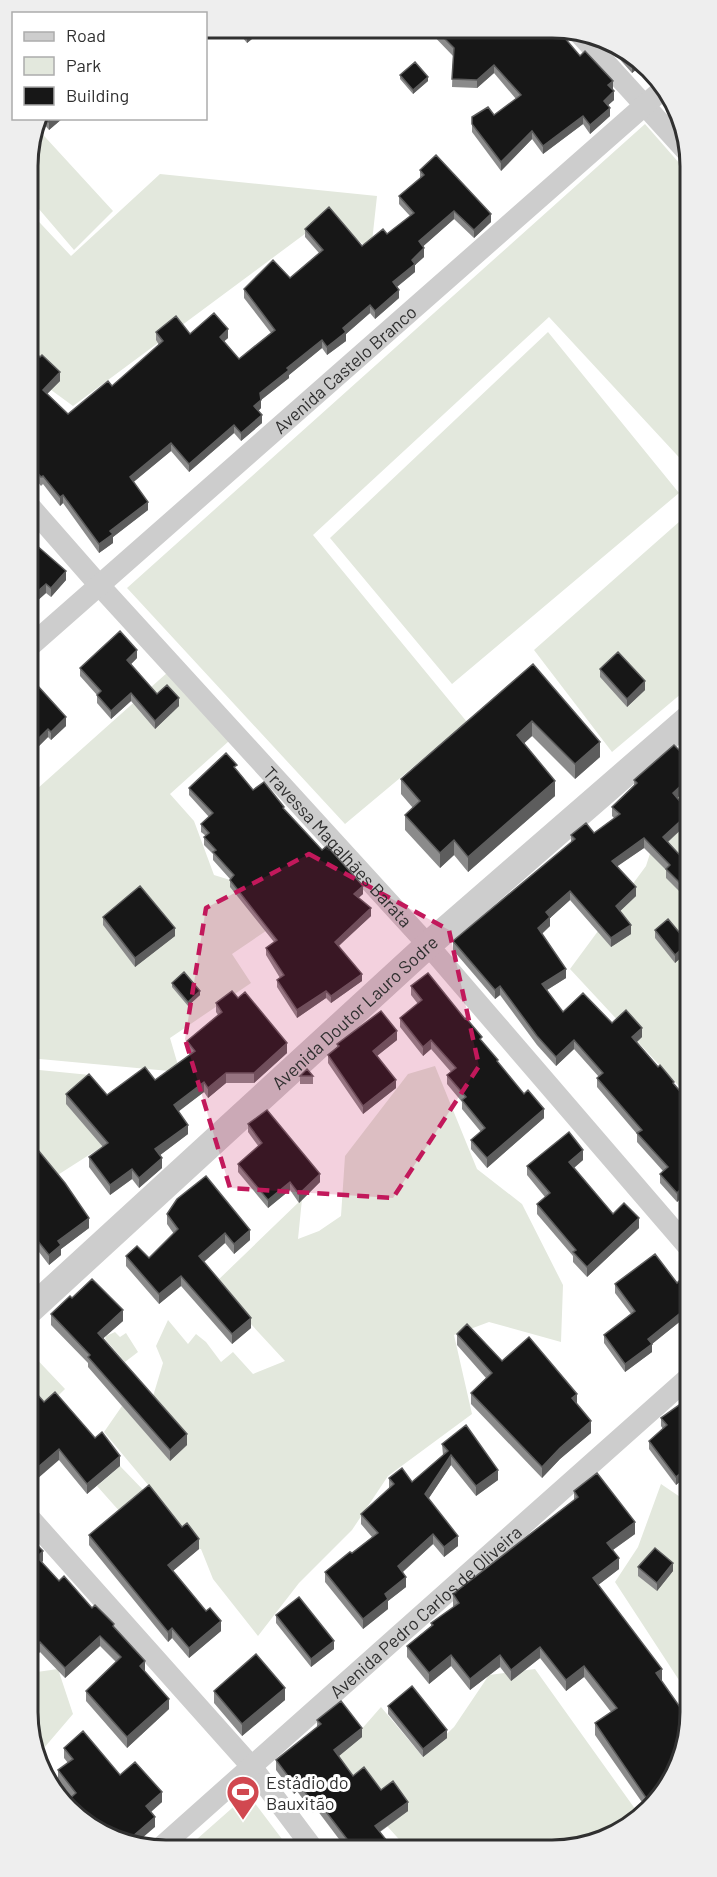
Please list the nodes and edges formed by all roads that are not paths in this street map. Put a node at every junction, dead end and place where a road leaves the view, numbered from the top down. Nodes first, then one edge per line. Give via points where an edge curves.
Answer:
1 (588, 43) edge
2 (657, 94) edge
3 (645, 105) junction
4 (677, 141) edge
5 (38, 515) edge
6 (99, 585) junction
7 (38, 639) edge
8 (680, 726) edge
9 (428, 945) junction
10 (679, 1237) edge
11 (38, 1303) edge
12 (679, 1386) edge
13 (38, 1527) edge
14 (252, 1767) junction
15 (169, 1840) edge
16 (307, 1840) edge

1 - 3 street
2 - 3 street, Avenida Castelo Branco
3 - 4 street
3 - 6 street, Avenida Castelo Branco
5 - 6 street, Travessa Magalhães Barata
6 - 7 street, Avenida Castelo Branco
6 - 9 street, Travessa Magalhães Barata
8 - 9 street, Avenida Doutor Lauro Sodre
9 - 10 street, Travessa Magalhães Barata
9 - 11 street, Avenida Doutor Lauro Sodre
12 - 14 street, Avenida Pedro Carlos de Oliveira
13 - 14 street
14 - 15 street, Avenida Pedro Carlos de Oliveira
14 - 16 street

